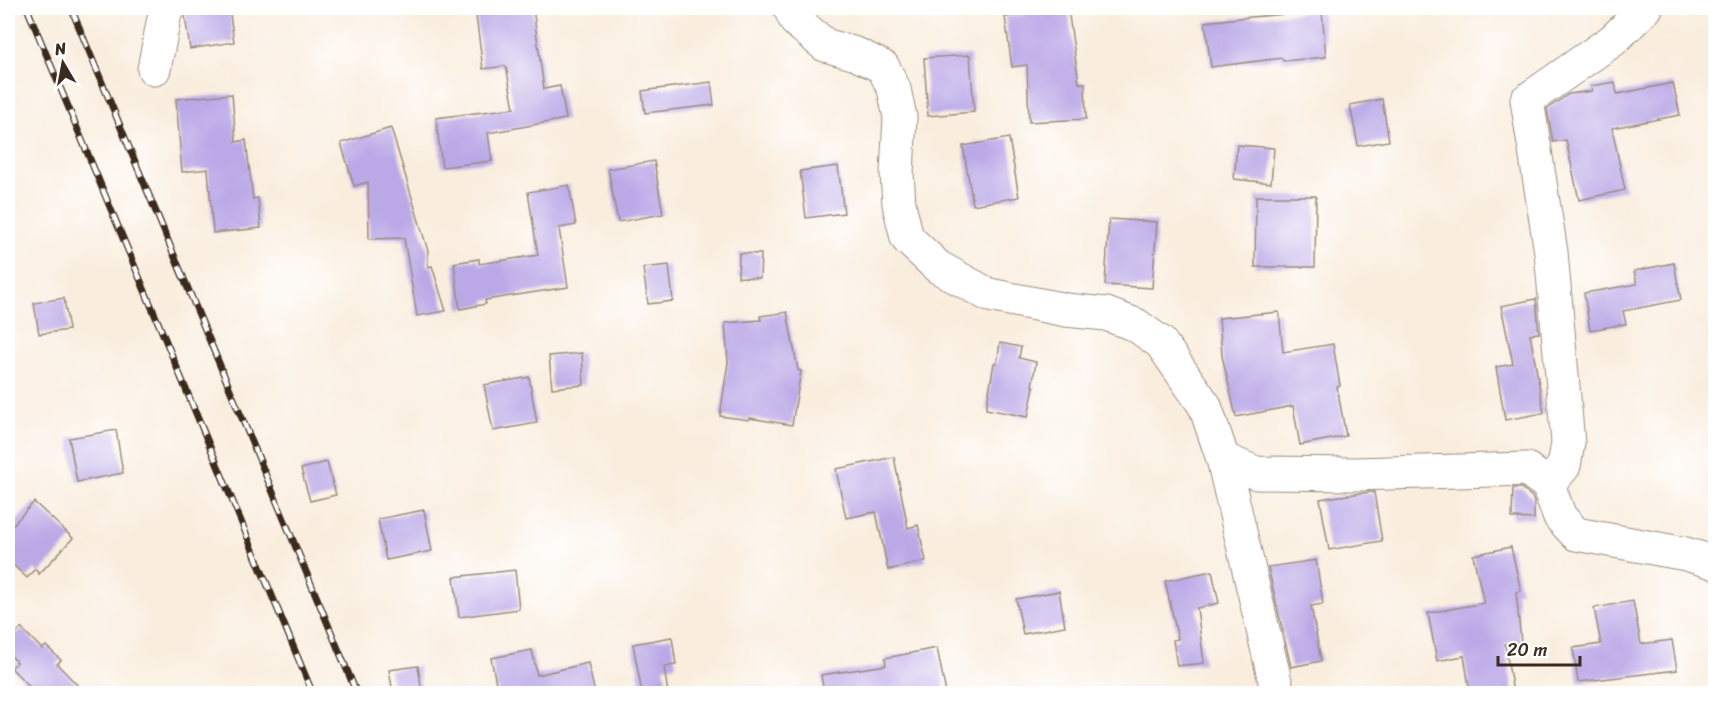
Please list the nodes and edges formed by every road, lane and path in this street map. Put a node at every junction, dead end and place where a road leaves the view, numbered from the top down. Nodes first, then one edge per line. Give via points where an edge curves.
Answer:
1 (166, 8) edge
2 (790, 8) edge
3 (1646, 8) edge
4 (154, 69) dead end
5 (1223, 459) junction
6 (1548, 485) junction
7 (1716, 563) edge
8 (1278, 693) edge

1 - 4 street
2 - 5 street via 796,21 825,45 883,67 894,89 900,117 897,173 907,238 938,267 989,295 1106,314 1136,325 1161,343 1204,406
3 - 6 street via 1613,40 1527,100 1551,252 1568,443 1564,466
5 - 6 street via 1256,473 1527,469
5 - 8 street
6 - 7 street via 1560,516 1576,534

